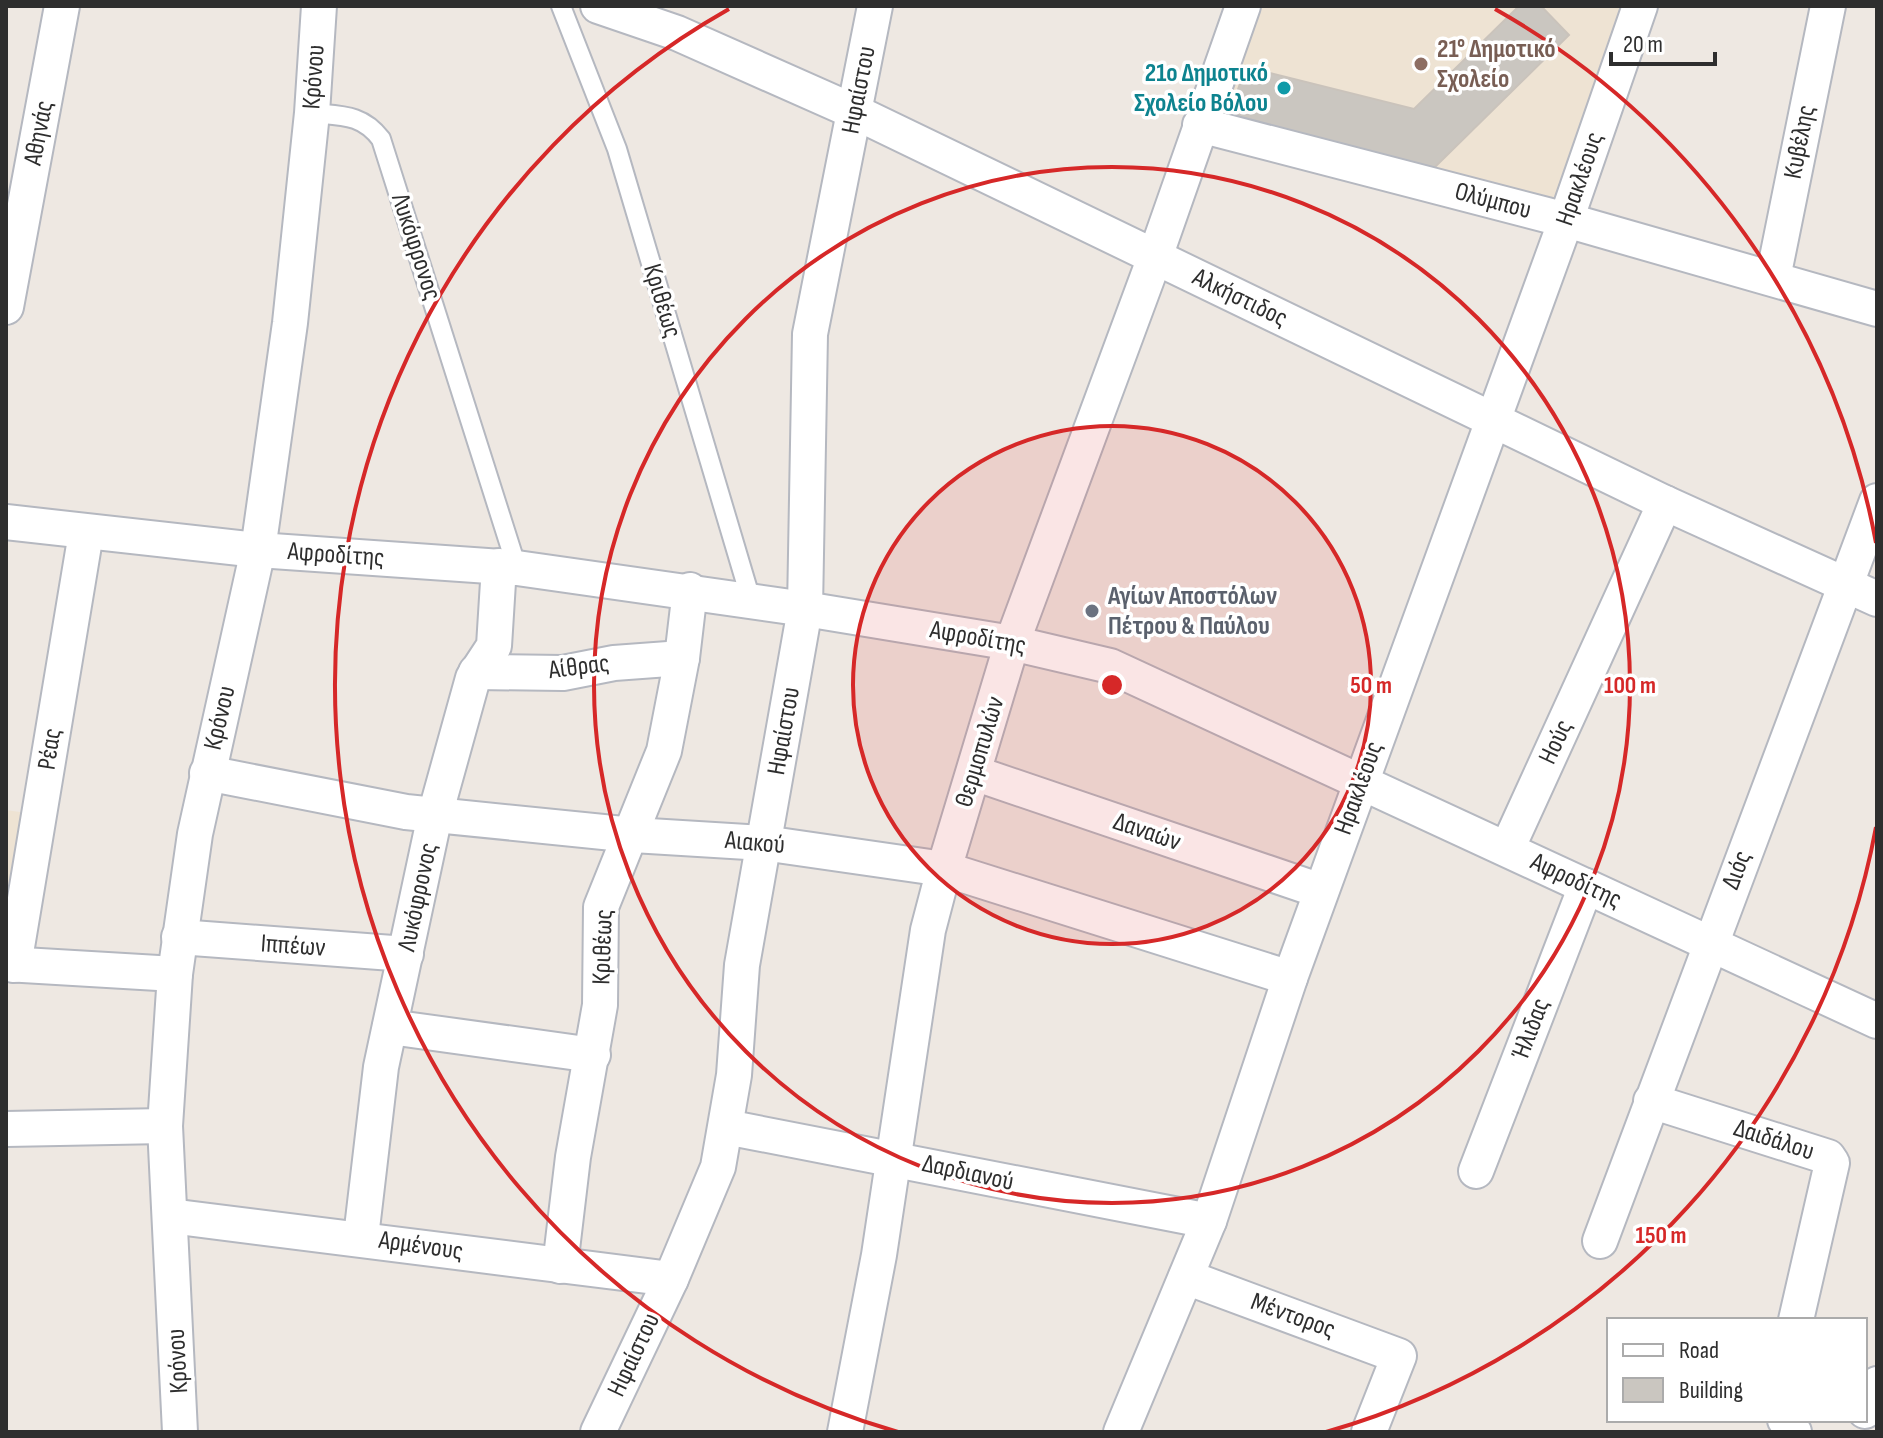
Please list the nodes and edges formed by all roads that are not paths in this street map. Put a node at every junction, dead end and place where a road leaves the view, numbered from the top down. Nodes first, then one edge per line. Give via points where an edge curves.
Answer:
1 (62, 6) edge
2 (319, 6) edge
3 (561, 6) edge
4 (598, 6) edge
5 (875, 6) edge
6 (1243, 6) edge
7 (1640, 6) edge
8 (1828, 6) edge
9 (675, 19) edge
10 (855, 112) junction
11 (312, 113) junction
12 (1200, 125) junction
13 (19, 170) edge
14 (1566, 220) junction
15 (1155, 257) junction
16 (1773, 278) junction
17 (6, 307) edge
18 (1877, 309) edge
19 (1491, 420) junction
20 (1877, 501) edge
21 (1665, 503) junction
22 (6, 522) edge
23 (86, 533) junction
24 (258, 550) junction
25 (508, 567) junction
26 (1846, 584) junction
27 (690, 590) junction
28 (1877, 599) edge
29 (751, 600) junction
30 (805, 609) junction
31 (1012, 643) junction
32 (682, 658) junction
33 (476, 672) junction
34 (207, 773) junction
35 (974, 773) junction
36 (1363, 781) junction
37 (435, 815) junction
38 (633, 835) junction
39 (764, 843) junction
40 (1507, 849) junction
41 (944, 869) junction
42 (1586, 886) junction
43 (1321, 891) junction
44 (179, 937) junction
45 (1709, 943) junction
46 (406, 954) junction
47 (10, 964) edge
48 (175, 974) junction
49 (1290, 978) junction
50 (1877, 1021) edge
51 (390, 1027) junction
52 (593, 1055) junction
53 (1651, 1101) junction
54 (165, 1126) junction
55 (726, 1127) junction
56 (6, 1129) edge
57 (894, 1157) junction
58 (1476, 1171) dead end
59 (170, 1216) junction
60 (1209, 1221) junction
61 (361, 1237) junction
62 (1600, 1241) dead end
63 (560, 1266) junction
64 (1186, 1277) junction
65 (671, 1279) junction
66 (1796, 1318) edge
67 (1877, 1384) edge
68 (1867, 1406) edge
69 (180, 1432) edge
70 (598, 1432) edge
71 (845, 1432) edge
72 (1121, 1432) edge
73 (1369, 1432) edge

1 - 13 street, Αθηνάς
2 - 11 street, Κρόνου
3 - 29 lane, Κριθέως via 617,149
4 - 9 street, Αλκήστιδος
5 - 10 street, Ηφαίστου
6 - 12 street, Θερμοπυλών
7 - 14 street, Ηρακλέους
8 - 16 street, Κυβέλης
9 - 10 street, Αλκήστιδος
10 - 15 street, Αλκήστιδος
10 - 30 street, Ηφαίστου via 810,334
11 - 24 street, Κρόνου
11 - 25 lane, Λυκόφρoνος via 358,117 381,139
12 - 14 street, Ολύμπου
12 - 15 street, Θερμοπυλών
13 - 17 street, Αθηνάς
14 - 16 street, Ολύμπου
14 - 19 street, Ηρακλέους
15 - 19 street, Αλκήστιδος
15 - 31 street, Θερμοπυλών
16 - 18 street, Ολύμπου
19 - 21 street, Αλκήστιδος
19 - 36 street, Ηρακλέους
20 - 26 street, Διός
21 - 26 street, Αλκήστιδος
21 - 40 street, Ηούς
22 - 23 street, Αφροδίτης
23 - 24 street, Αφροδίτης
23 - 47 street, Ρέας
24 - 25 street, Αφροδίτης
24 - 34 street, Κρόνου
25 - 27 street, Αφροδίτης
25 - 33 street, Λυκόφρoνος via 494,646
26 - 28 street, Αλκήστιδος
26 - 45 street, Διός
27 - 29 street, Αφροδίτης
27 - 32 street, Κριθέως
29 - 30 street, Αφροδίτης
30 - 31 street, Αφροδίτης
30 - 39 street, Ηφαίστου
31 - 35 street, Θερμοπυλών
31 - 36 street, Αφροδίτης via 1110,666
32 - 33 street, Αίθρας via 563,673
32 - 38 street, Κριθέως via 664,751
33 - 37 street, Λυκόφρoνος
34 - 37 street, Αιακού
34 - 44 street, Κρόνου
35 - 41 street, Θερμοπυλών
35 - 43 street, Δαναών
36 - 40 street, Αφροδίτης
36 - 43 street, Ηρακλέους
37 - 38 street, Αιακού
37 - 46 street, Λυκόφρoνος
38 - 39 street, Αιακού
38 - 52 street, Κριθέως via 601,907 601,990
39 - 41 street, Αιακού
39 - 55 street, Ηφαίστου via 742,965
40 - 42 street, Αφροδίτης
41 - 49 street, Αιακού
41 - 57 street, Θερμοπυλών via 928,930
42 - 45 street, Αφροδίτης
42 - 58 street, Ήλιδας
43 - 49 street, Ηρακλέους
44 - 46 street, Ιππέων
44 - 48 street, Κρόνου
45 - 50 street, Αφροδίτης
45 - 53 street, Διός
46 - 51 street, Λυκόφρoνος
47 - 48 street
48 - 54 street, Κρόνου
49 - 60 street, Ηρακλέους
51 - 52 street
51 - 61 street, Λυκόφρoνος
52 - 63 street, Κριθέως
53 - 62 street, Διός
53 - 66 street, Δαιδάλου via 1828,1157 1832,1163
54 - 56 street
54 - 59 street, Κρόνου
55 - 57 street, Δαρδιανού
55 - 65 street, Ηφαίστου via 716,1177
57 - 60 street, Δαρδιανού
57 - 71 street, Θερμοπυλών
59 - 61 street, Αρμένους
59 - 69 street, Κρόνου
60 - 64 street, Ηρακλέους
61 - 63 street, Αρμένους
63 - 65 street, Αρμένους
64 - 72 street, Ηρακλέους
64 - 73 street, Μέντορος via 1399,1356
65 - 70 street, Ηφαίστου
67 - 68 street

